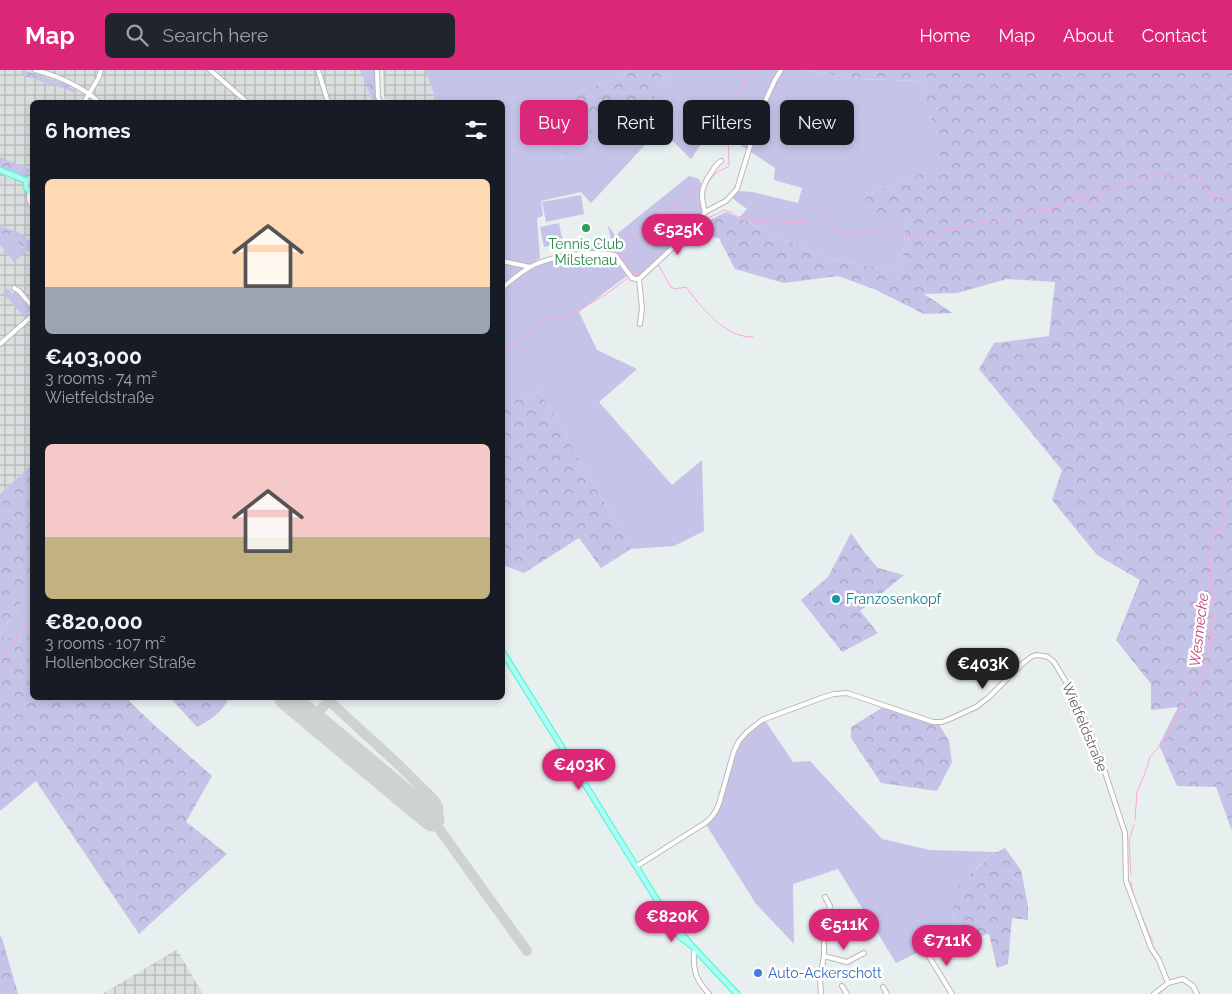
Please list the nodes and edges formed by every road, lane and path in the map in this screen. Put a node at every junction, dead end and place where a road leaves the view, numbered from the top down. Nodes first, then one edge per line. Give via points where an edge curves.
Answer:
1 (35, 70) edge
2 (101, 70) edge
3 (210, 70) edge
4 (318, 70) edge
5 (377, 70) edge
6 (780, 70) edge
7 (89, 94) junction
8 (85, 100) edge
9 (96, 100) edge
10 (245, 100) edge
11 (327, 100) edge
12 (379, 100) edge
13 (721, 161) dead end
14 (0, 170) edge
15 (30, 179) edge
16 (27, 181) junction
17 (30, 191) edge
18 (705, 212) junction
19 (505, 262) edge
20 (530, 267) junction
21 (639, 279) junction
22 (505, 286) edge
23 (14, 288) dead end
24 (30, 304) edge
25 (30, 318) edge
26 (640, 324) dead end
27 (0, 344) edge
28 (505, 656) edge
29 (637, 866) junction
30 (825, 897) dead end
31 (826, 925) junction
32 (851, 934) dead end
33 (696, 950) junction
34 (925, 950) dead end
35 (864, 953) dead end
36 (824, 956) junction
37 (1168, 983) junction
38 (842, 986) dead end
39 (883, 987) dead end
40 (734, 993) edge
41 (709, 994) edge
42 (821, 994) edge
43 (847, 994) edge
44 (888, 994) edge
45 (952, 994) edge
46 (1154, 994) edge
47 (1197, 994) edge

1 - 7 street
2 - 7 street
3 - 10 street
4 - 11 street
5 - 12 street
6 - 18 street via 761,110 737,189 726,201
7 - 8 street
7 - 9 street
13 - 18 street via 703,185
14 - 16 main road
15 - 16 main road
16 - 17 main road
18 - 21 street via 694,228
19 - 20 street
20 - 21 street via 576,254 615,255 632,278
20 - 22 street
21 - 26 street
23 - 24 street
25 - 27 street
28 - 29 main road
29 - 33 main road via 671,921
29 - 37 street, Wietfeldstraße via 710,819 717,809 736,746 762,720 824,697 847,694 933,722 942,722 985,701 1026,660 1036,655 1044,656 1054,662 1061,673 1096,748 1125,833 1126,881
30 - 31 street via 830,906
31 - 32 street via 846,928
31 - 36 street
33 - 40 main road
33 - 41 street via 693,964 696,977
34 - 45 street
35 - 36 street via 847,962
36 - 42 street
37 - 46 street
37 - 47 street via 1183,979 1193,986
38 - 43 street
39 - 44 street

